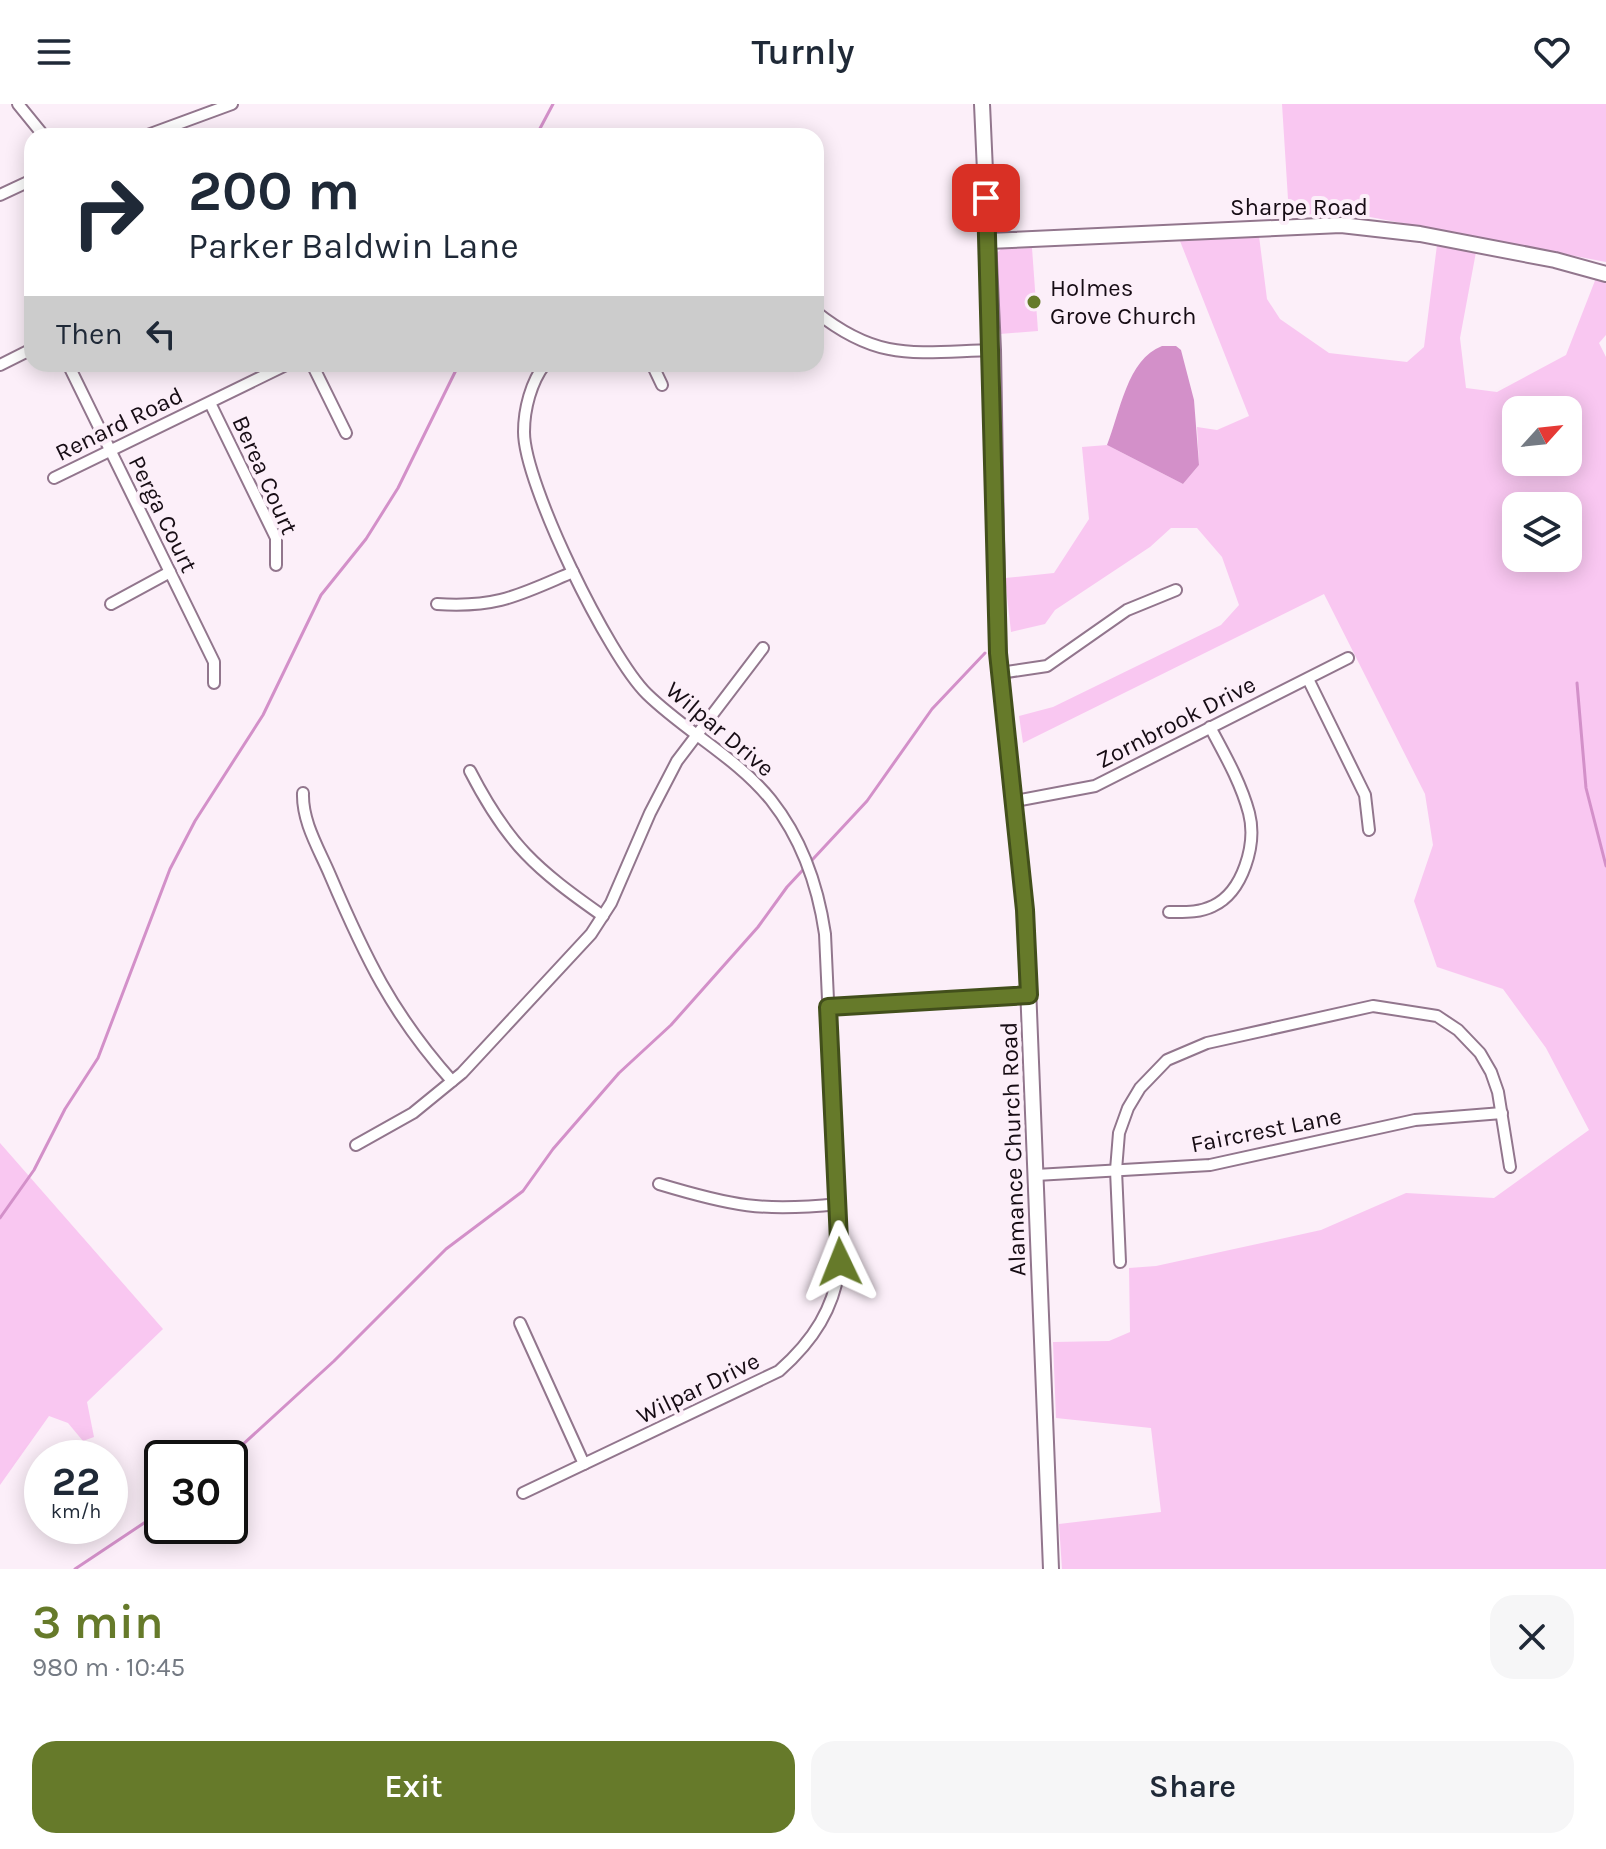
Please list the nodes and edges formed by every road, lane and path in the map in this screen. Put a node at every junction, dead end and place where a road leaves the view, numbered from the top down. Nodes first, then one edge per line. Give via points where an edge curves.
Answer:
1 (18, 104) edge
2 (232, 104) edge
3 (982, 104) edge
4 (38, 128) edge
5 (167, 128) edge
6 (24, 184) edge
7 (0, 195) edge
8 (988, 241) junction
9 (1606, 274) edge
10 (824, 318) edge
11 (993, 350) junction
12 (24, 353) edge
13 (0, 365) edge
14 (72, 372) edge
15 (272, 372) edge
16 (316, 372) edge
17 (541, 372) edge
18 (656, 372) edge
19 (662, 385) dead end
20 (210, 403) junction
21 (346, 433) dead end
22 (110, 450) junction
23 (54, 478) dead end
24 (276, 565) dead end
25 (170, 572) junction
26 (573, 572) junction
27 (1176, 590) dead end
28 (111, 604) dead end
29 (437, 604) dead end
30 (763, 648) dead end
31 (1348, 658) dead end
32 (1000, 673) junction
33 (1308, 679) junction
34 (214, 683) dead end
35 (1210, 727) junction
36 (697, 735) junction
37 (470, 771) dead end
38 (303, 793) dead end
39 (1015, 801) junction
40 (1369, 830) dead end
41 (1169, 912) dead end
42 (603, 916) junction
43 (1029, 995) junction
44 (828, 1007) junction
45 (452, 1081) junction
46 (1502, 1113) junction
47 (356, 1145) dead end
48 (1510, 1167) dead end
49 (1116, 1170) junction
50 (1036, 1175) junction
51 (659, 1184) dead end
52 (838, 1204) junction
53 (1120, 1262) dead end
54 (520, 1323) dead end
55 (584, 1464) junction
56 (523, 1493) dead end
57 (1051, 1569) edge

1 - 4 street
2 - 5 street
3 - 8 main road, Alamance Church Road
6 - 7 street
8 - 9 main road, Sharpe Road via 1341,225 1420,234
8 - 11 main road, Alamance Church Road
10 - 11 street via 882,351
11 - 32 main road, Alamance Church Road
12 - 13 street
14 - 22 street, Perga Court
15 - 20 street, Renard Road
16 - 21 street
17 - 26 street, Wilpar Drive via 527,400 523,434 531,468
18 - 19 street
20 - 22 street, Renard Road
20 - 24 street, Berea Court via 276,538
22 - 23 street, Renard Road
22 - 25 street, Perga Court
25 - 28 street
25 - 34 street, Perga Court via 214,662
26 - 29 street via 510,600 476,607
26 - 36 street, Wilpar Drive via 624,667 646,693
27 - 32 street via 1127,610 1047,666
30 - 36 street
31 - 33 street, Zornbrook Drive
32 - 39 main road, Alamance Church Road
33 - 35 street, Zornbrook Drive
33 - 40 street via 1365,795
35 - 39 street, Zornbrook Drive via 1095,786
35 - 41 street via 1249,815 1248,854 1230,894 1214,906
36 - 42 street via 662,787
36 - 44 street, Wilpar Drive via 763,791 801,849 823,916
37 - 42 street via 516,847 547,877
38 - 45 street via 308,825 369,966 409,1032
39 - 43 main road, Alamance Church Road
42 - 45 street
43 - 44 street
43 - 50 main road, Alamance Church Road
44 - 52 street, Wilpar Drive
45 - 47 street via 413,1113
46 - 48 street
46 - 49 street, Faircrest Lane via 1415,1120 1210,1165
46 - 49 street via 1491,1072 1458,1030 1437,1016 1373,1006 1207,1043 1167,1060 1128,1108 1119,1133
49 - 50 street, Faircrest Lane
49 - 53 street
50 - 57 main road, Alamance Church Road
51 - 52 street via 747,1208
52 - 55 street, Wilpar Drive via 835,1291 821,1323 797,1355 754,1386
54 - 55 street
55 - 56 street, Wilpar Drive

